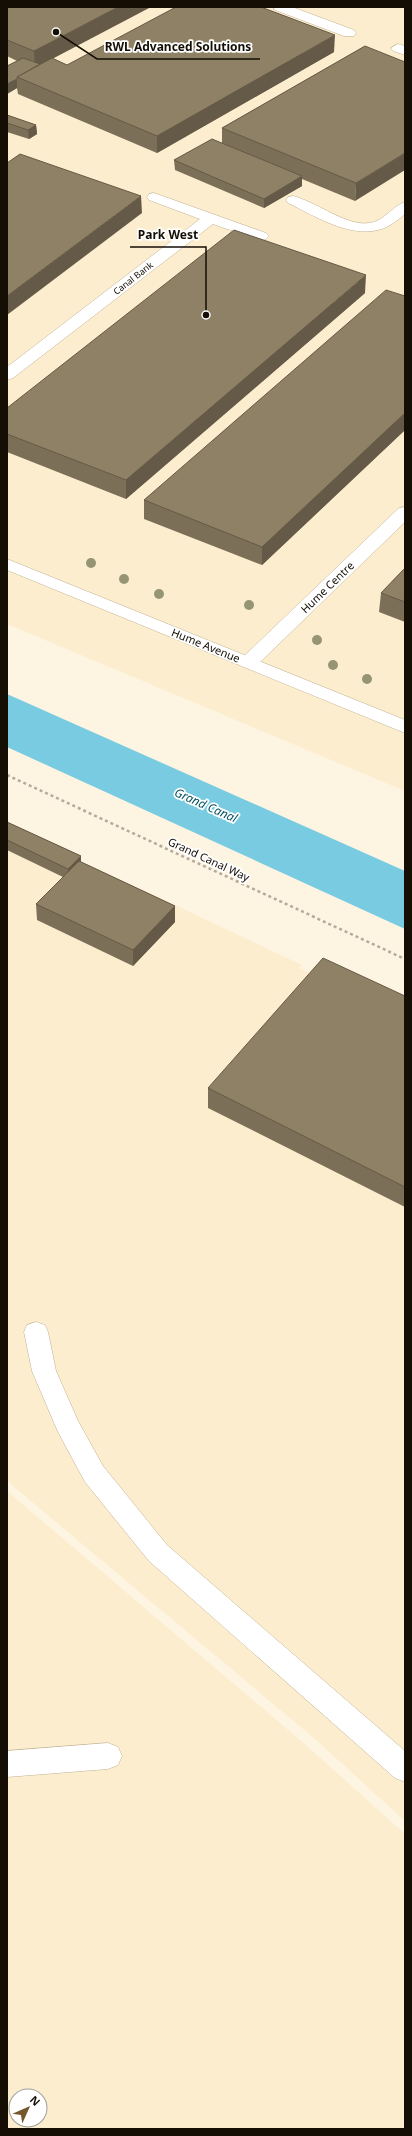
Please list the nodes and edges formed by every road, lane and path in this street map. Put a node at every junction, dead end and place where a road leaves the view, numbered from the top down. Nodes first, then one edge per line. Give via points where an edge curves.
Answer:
1 (280, 7) edge
2 (349, 33) dead end
3 (154, 197) dead end
4 (293, 200) dead end
5 (405, 207) edge
6 (210, 218) junction
7 (261, 236) dead end
8 (7, 375) edge
9 (405, 512) edge
10 (7, 564) edge
11 (249, 662) junction
12 (405, 727) edge
13 (7, 775) edge
14 (405, 959) edge
15 (36, 1332) dead end
16 (108, 1756) dead end
17 (7, 1764) edge
18 (405, 1768) edge

1 - 2 street
3 - 6 street
4 - 5 street via 345,223 369,227 377,226
6 - 7 street
6 - 8 street, Canal Bank
9 - 11 street, Hume Centre
10 - 11 street, Hume Avenue
11 - 12 street, Hume Avenue
13 - 14 path, Grand Canal Way
15 - 18 street via 44,1371 67,1425 90,1467 158,1553
16 - 17 street

